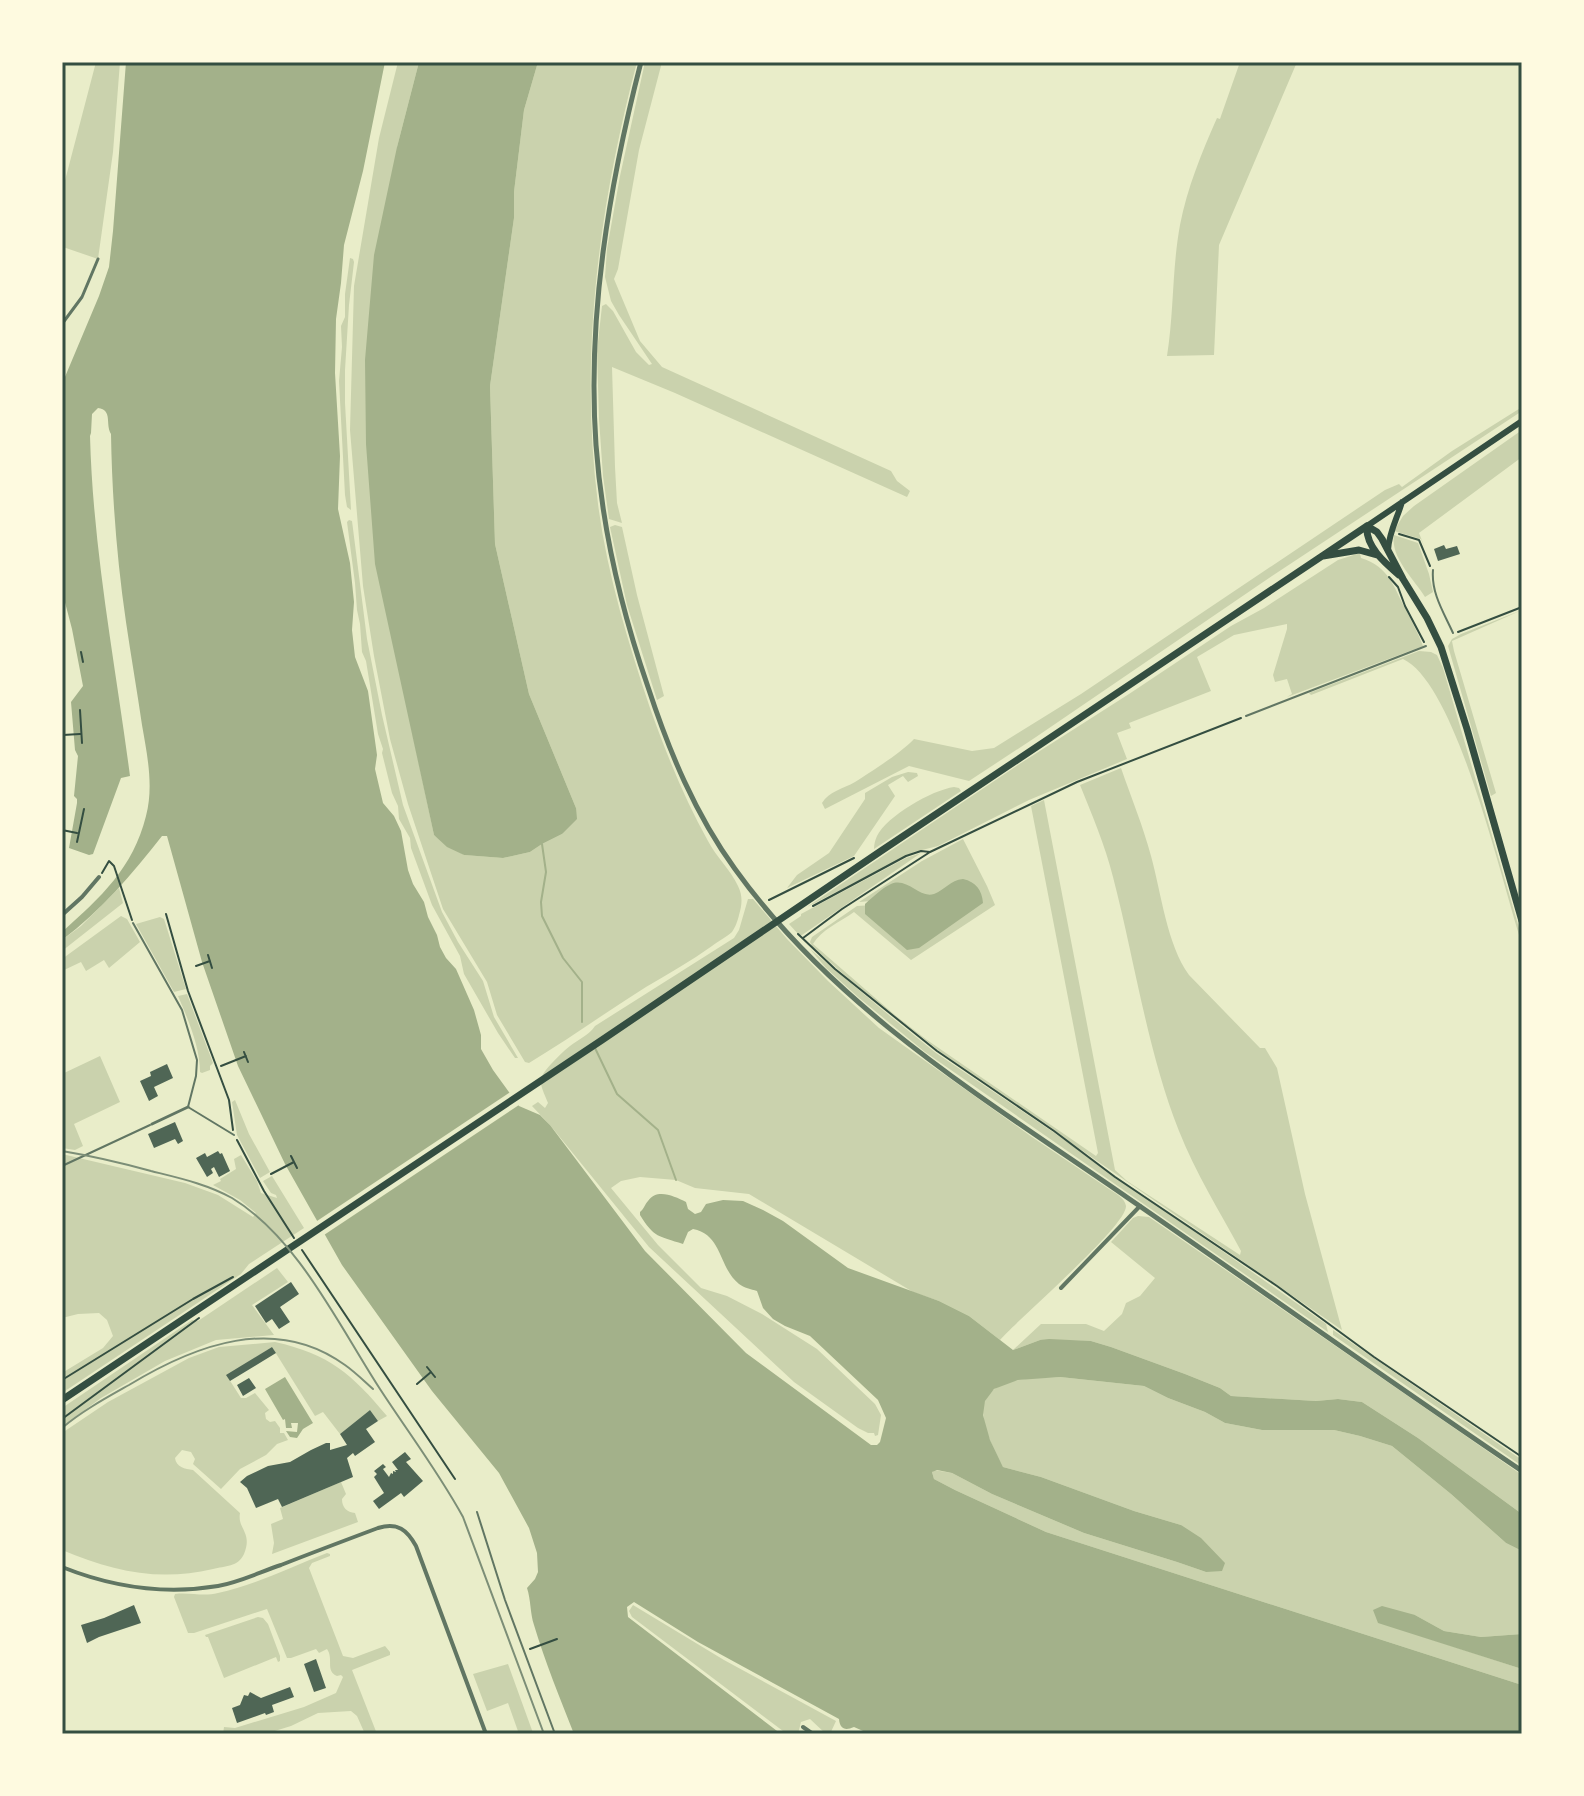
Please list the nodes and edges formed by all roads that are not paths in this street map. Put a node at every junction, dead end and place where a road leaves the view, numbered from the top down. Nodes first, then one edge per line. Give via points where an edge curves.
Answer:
1 (641, 62) edge
2 (98, 259) dead end
3 (62, 324) edge
4 (1522, 421) edge
5 (1402, 502) junction
6 (1367, 526) junction
7 (1388, 550) junction
8 (1321, 556) junction
9 (1380, 557) junction
10 (1433, 570) dead end
11 (1403, 579) junction
12 (1453, 633) road end
13 (1426, 646) dead end
14 (1246, 716) road end
15 (99, 877) road end
16 (62, 915) edge
17 (1522, 921) edge
18 (133, 923) road end
19 (188, 1107) junction
20 (152, 1124) joint
21 (234, 1135) road end
22 (62, 1166) edge
23 (1140, 1206) junction
24 (1061, 1288) dead end
25 (62, 1400) edge
26 (1522, 1471) edge
27 (477, 1512) dead end
28 (62, 1567) edge
29 (803, 1727) dead end
30 (486, 1734) edge
31 (555, 1734) edge
32 (813, 1734) edge

1 - 23 street via 599,280 596,444 617,581 644,678 692,798 734,868 826,973 900,1038
2 - 3 street via 82,297
4 - 5 main road
5 - 6 main road
5 - 7 main road
6 - 7 main road
6 - 8 main road
6 - 9 main road via 1367,537
7 - 11 main road
8 - 9 main road via 1362,550
8 - 25 main road
9 - 11 main road
10 - 12 lane via 1439,605
11 - 17 main road via 1447,662
13 - 14 lane
15 - 16 street
18 - 19 lane via 182,1010 197,1060
19 - 20 street
19 - 21 lane
20 - 22 lane
23 - 24 street
23 - 26 street
27 - 31 lane
28 - 30 street via 146,1589 196,1589 247,1578 378,1528 398,1526 416,1546
29 - 32 street

